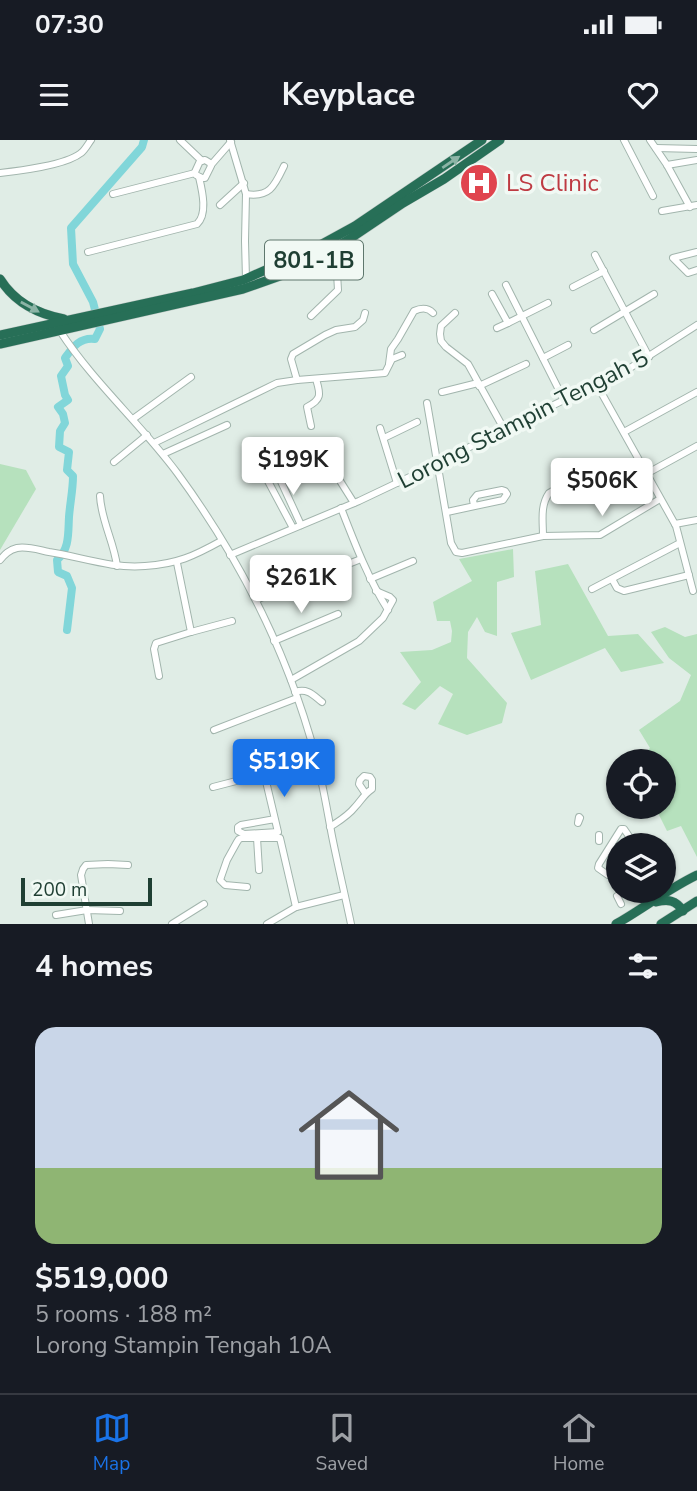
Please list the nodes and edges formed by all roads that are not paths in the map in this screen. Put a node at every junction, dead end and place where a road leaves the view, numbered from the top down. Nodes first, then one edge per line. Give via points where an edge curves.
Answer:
1 (91, 140) edge
2 (180, 140) edge
3 (482, 140) edge
4 (500, 140) edge
5 (624, 140) edge
6 (650, 140) edge
7 (231, 141) edge
8 (656, 148) junction
9 (697, 149) edge
10 (697, 160) edge
11 (207, 162) junction
12 (667, 165) junction
13 (284, 166) dead end
14 (0, 173) edge
15 (200, 176) junction
16 (244, 183) junction
17 (113, 194) dead end
18 (246, 194) junction
19 (653, 196) dead end
20 (220, 205) dead end
21 (693, 206) edge
22 (662, 211) dead end
23 (88, 252) dead end
24 (697, 252) edge
25 (326, 253) junction
26 (595, 255) dead end
27 (697, 270) edge
28 (604, 271) junction
29 (0, 279) edge
30 (247, 279) junction
31 (506, 285) dead end
32 (573, 287) dead end
33 (492, 294) dead end
34 (654, 294) dead end
35 (548, 303) dead end
36 (365, 313) dead end
37 (433, 313) dead end
38 (455, 313) dead end
39 (625, 313) junction
40 (311, 316) dead end
41 (522, 316) junction
42 (97, 318) junction
43 (70, 320) junction
44 (508, 323) junction
45 (697, 326) edge
46 (497, 328) dead end
47 (594, 330) dead end
48 (15, 331) junction
49 (60, 331) junction
50 (1, 337) edge
51 (23, 339) junction
52 (568, 345) dead end
53 (402, 355) dead end
54 (649, 357) junction
55 (543, 358) junction
56 (526, 364) dead end
57 (389, 367) junction
58 (191, 377) dead end
59 (316, 379) junction
60 (297, 380) junction
61 (479, 385) junction
62 (597, 385) junction
63 (442, 392) dead end
64 (697, 392) edge
65 (564, 400) junction
66 (427, 403) dead end
67 (133, 419) junction
68 (417, 422) dead end
69 (227, 425) dead end
70 (311, 426) dead end
71 (380, 428) dead end
72 (504, 429) junction
73 (624, 432) junction
74 (147, 435) junction
75 (384, 438) junction
76 (154, 443) junction
77 (318, 446) dead end
78 (697, 446) edge
79 (163, 454) junction
80 (114, 462) dead end
81 (439, 463) junction
82 (586, 472) dead end
83 (646, 474) junction
84 (397, 483) junction
85 (100, 496) dead end
86 (660, 499) junction
87 (354, 503) junction
88 (474, 506) junction
89 (341, 509) junction
90 (447, 512) junction
91 (697, 520) edge
92 (675, 524) junction
93 (301, 525) junction
94 (293, 528) junction
95 (543, 536) junction
96 (221, 541) junction
97 (680, 543) junction
98 (230, 555) junction
99 (361, 559) junction
100 (0, 560) edge
101 (413, 561) dead end
102 (177, 563) junction
103 (117, 566) junction
104 (697, 569) edge
105 (689, 573) junction
106 (318, 576) dead end
107 (370, 579) junction
108 (612, 579) junction
109 (298, 582) dead end
110 (592, 589) dead end
111 (693, 591) dead end
112 (256, 600) junction
113 (338, 614) dead end
114 (232, 621) dead end
115 (191, 632) junction
116 (274, 641) junction
117 (159, 676) dead end
118 (291, 680) junction
119 (296, 695) junction
120 (323, 702) dead end
121 (214, 730) dead end
122 (317, 760) junction
123 (264, 773) junction
124 (213, 787) dead end
125 (365, 793) dead end
126 (275, 819) junction
127 (330, 827) junction
128 (257, 838) junction
129 (606, 852) edge
130 (128, 865) dead end
131 (259, 870) dead end
132 (606, 874) edge
133 (697, 875) edge
134 (247, 887) dead end
135 (344, 895) junction
136 (697, 901) edge
137 (204, 904) dead end
138 (648, 905) junction
139 (296, 907) junction
140 (87, 910) junction
141 (120, 911) dead end
142 (682, 911) junction
143 (57, 915) dead end
144 (89, 924) edge
145 (172, 924) edge
146 (267, 924) edge
147 (352, 924) edge
148 (616, 924) edge
149 (661, 924) edge

1 - 14 street via 76,156
2 - 11 street
30 -> 3 highway via 355,226
4 - 25 highway, 801-1B
5 - 19 street
6 - 8 street
7 - 11 street
7 - 16 street
8 - 9 street
8 - 12 street
10 - 12 street
11 - 15 street
11 - 15 street via 195,170
12 - 21 street
13 - 18 street via 273,188 261,195
15 - 17 street
15 - 23 street via 203,216 197,224
16 - 18 street
16 - 20 street
18 - 30 street
21 - 22 street
24 - 27 street via 673,258 688,273
25 - 40 street via 337,273 338,290
25 - 42 highway, 801-1B via 294,271 243,289
26 - 28 street
28 - 32 street
28 - 39 street
29 -> 43 highway via 25,305
30 - 42 highway
31 - 41 street
33 - 44 street
34 - 39 street
35 - 41 street
36 - 60 street via 355,327 325,335 293,354
37 - 57 street via 422,308 414,311 391,349
38 - 61 street via 441,326 442,341 468,364
39 - 47 street
39 - 54 street
41 - 44 street
41 - 55 street
42 - 43 highway
42 - 49 highway, 801-1B
43 - 48 highway
44 - 46 street
45 - 54 street, Lorong Stampin Tengah 5
48 - 50 highway
48 - 51 highway
49 - 51 highway, 801-1B
49 - 67 street
50 - 51 highway, 801-1B
52 - 55 street
53 - 57 street via 392,359
54 - 62 street, Lorong Stampin Tengah 5
55 - 65 street
56 - 61 street
57 - 59 street via 380,374
58 - 67 street
59 - 60 street
59 - 70 street via 319,398 307,407
60 - 76 street via 268,387
61 - 63 street
61 - 72 street
62 - 65 street, Lorong Stampin Tengah 5
62 - 73 street
64 - 73 street
65 - 72 street, Lorong Stampin Tengah 5
66 - 81 street
67 - 74 street
68 - 75 street
69 - 79 street
71 - 75 street
72 - 81 street, Lorong Stampin Tengah 5
73 - 83 street
74 - 76 street
74 - 80 street
75 - 84 street
76 - 79 street
77 - 87 street
78 - 83 street
79 - 96 street
81 - 84 street, Lorong Stampin Tengah 5
81 - 90 street
82 - 95 street via 546,498
83 - 86 street
84 - 87 street, Lorong Stampin Tengah 5
85 - 103 street
86 - 92 street
86 - 95 street via 600,535
87 - 89 street, Lorong Stampin Tengah 5
88 - 88 street via 503,500 505,491 477,495
88 - 90 street
89 - 93 street, Lorong Stampin Tengah 5
89 - 99 street
90 - 95 street via 456,552
91 - 92 street
92 - 97 street
93 - 94 street, Lorong Stampin Tengah 5
93 - 94 street via 268,461 261,468
94 - 98 street, Lorong Stampin Tengah 5
96 - 98 street
96 - 102 street
97 - 105 street
97 - 108 street
98 - 112 street
99 - 106 street
99 - 107 street
100 - 103 street via 5,553 21,548
101 - 107 street
102 - 103 street
102 - 115 street
104 - 105 street
105 - 108 street via 624,591
105 - 111 street
107 - 118 street via 388,610 383,618 359,641
108 - 110 street
109 - 112 street
112 - 116 street
113 - 116 street
114 - 115 street
115 - 117 street via 154,645
116 - 118 street
118 - 119 street
119 - 120 street via 304,690
119 - 121 street
119 - 122 street
122 - 123 street
122 - 127 street
123 - 124 street
123 - 126 street
125 - 127 street via 353,810
126 - 126 street via 241,825 239,831 278,832
127 - 135 street
128 - 131 street
128 - 134 street via 239,839 220,878 225,886
128 - 139 street via 280,838
129 - 132 street via 598,869
130 - 140 street via 97,864 83,869
133 - 138 highway
135 - 139 street
135 - 147 street
136 - 142 highway
137 - 145 street
138 - 142 highway via 670,900
138 - 148 highway
139 - 146 street
140 - 141 street
140 - 143 street
140 - 144 street
142 - 149 highway

